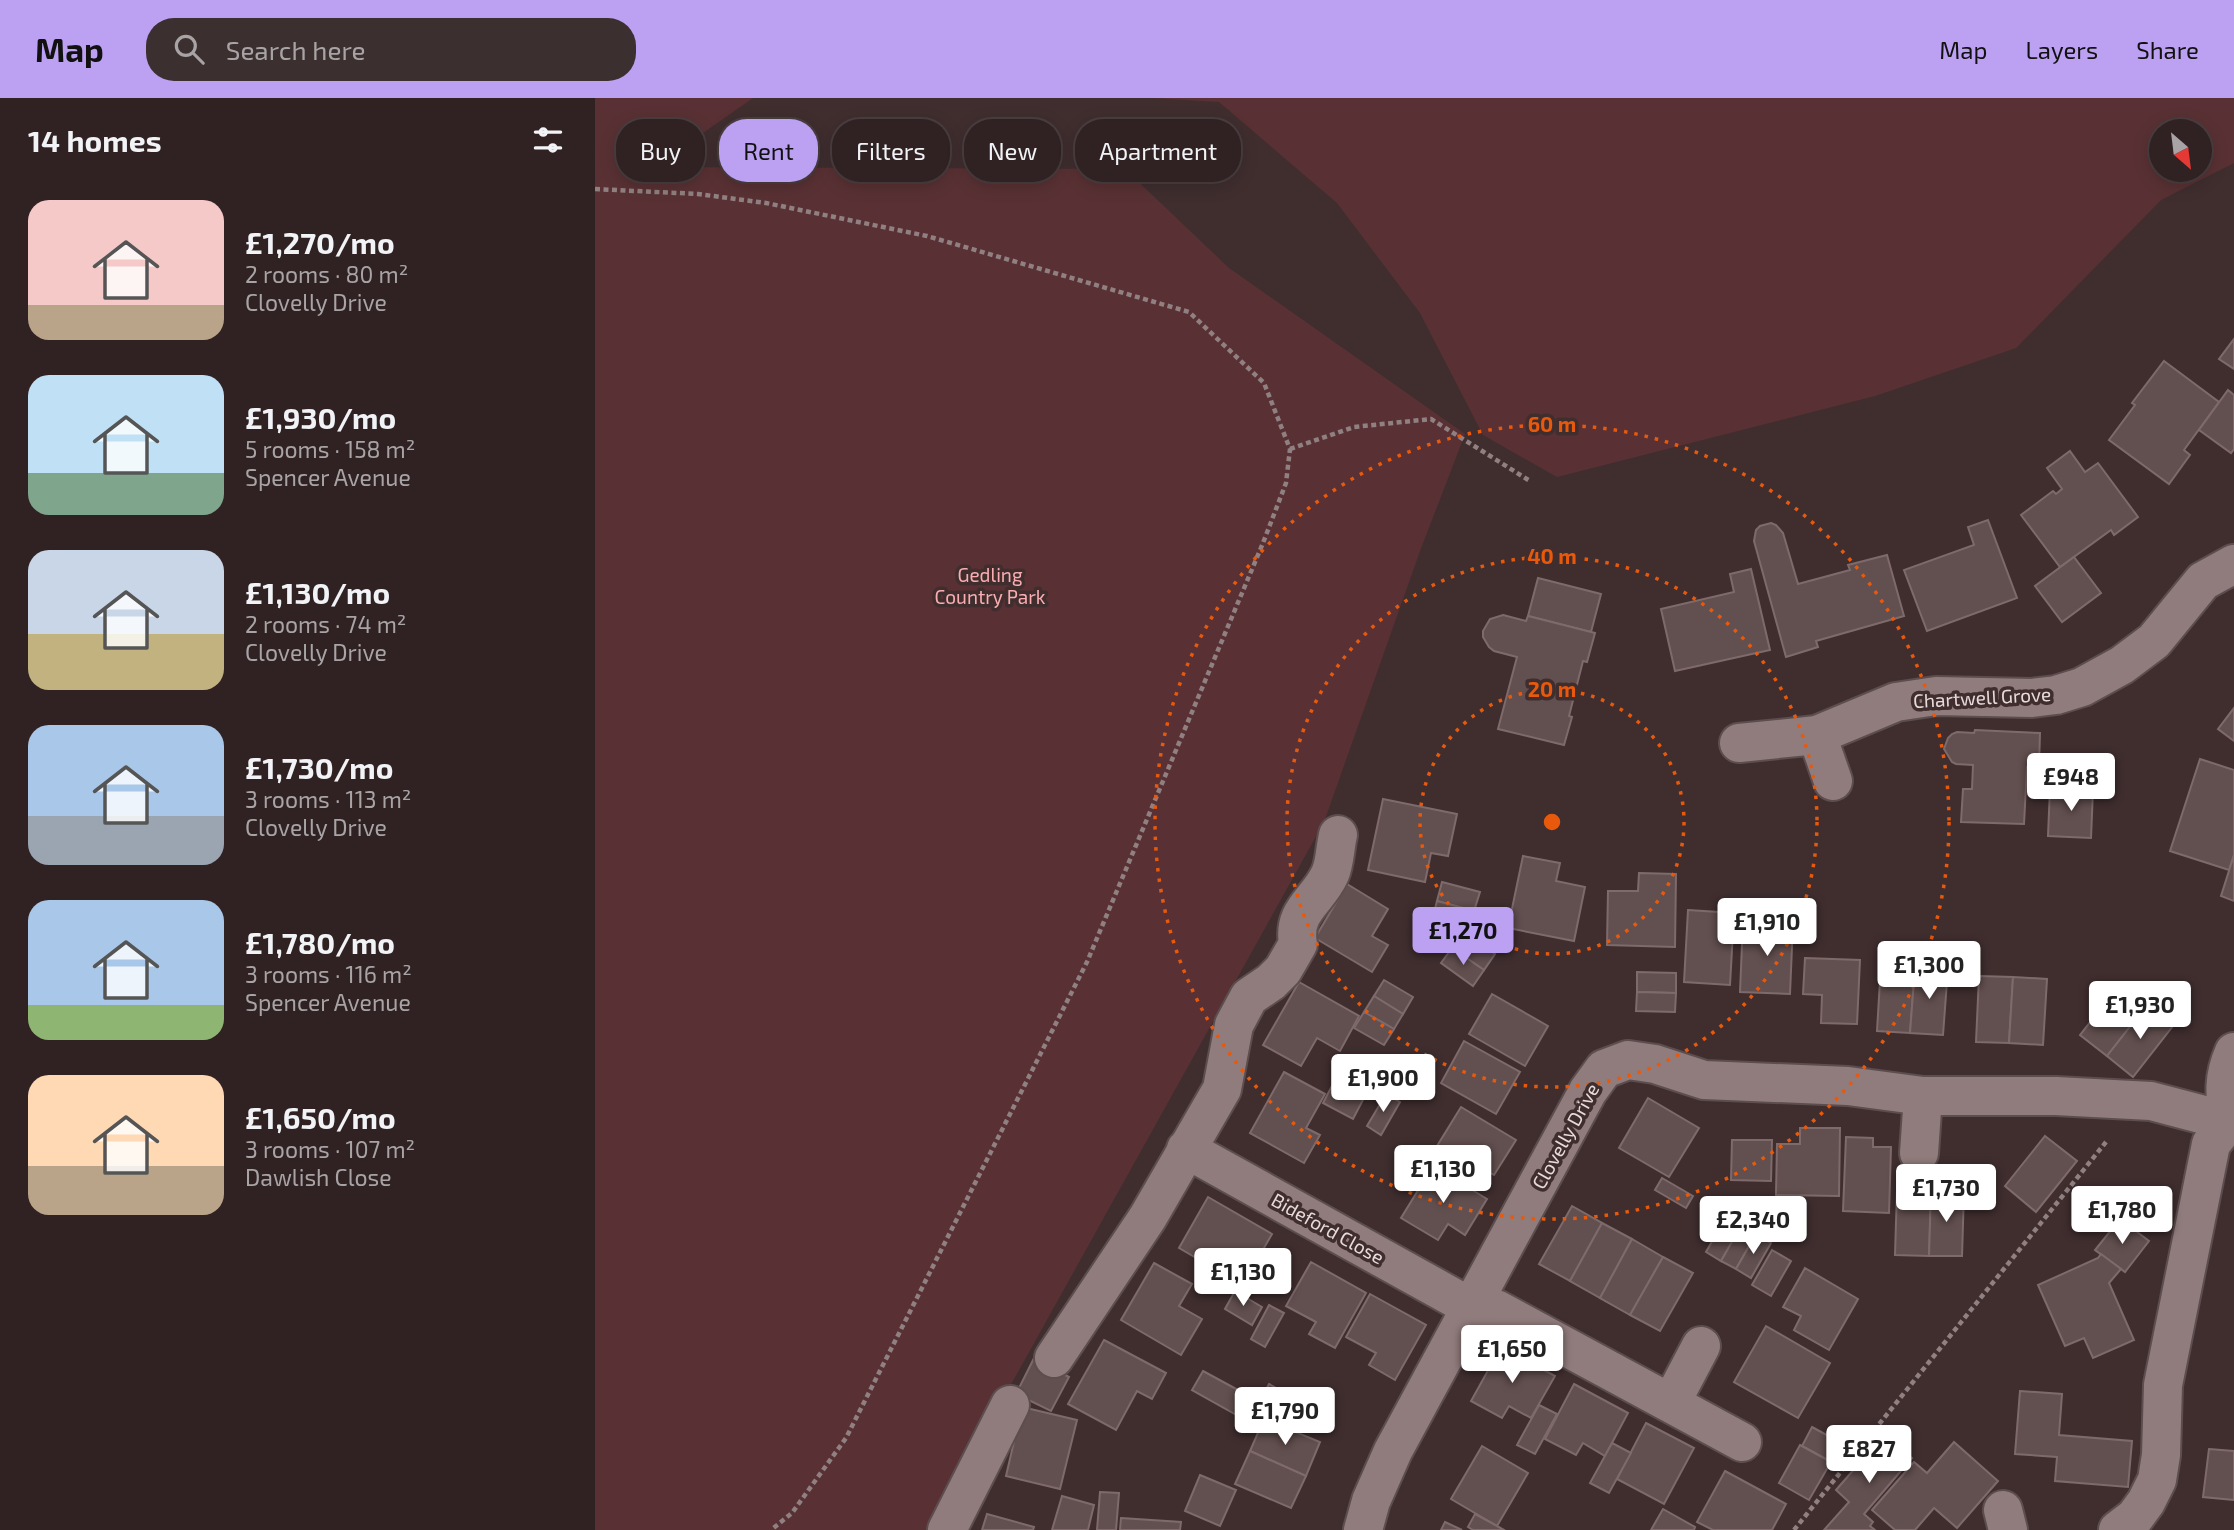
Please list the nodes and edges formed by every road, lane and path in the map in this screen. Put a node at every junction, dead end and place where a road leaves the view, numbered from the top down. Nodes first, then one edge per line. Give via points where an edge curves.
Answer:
1 (595, 189) edge
2 (1290, 449) junction
3 (1530, 481) dead end
4 (2234, 564) edge
5 (1817, 735) junction
6 (1739, 743) dead end
7 (1833, 781) dead end
8 (1338, 835) dead end
9 (2234, 1052) edge
10 (1923, 1096) junction
11 (2140, 1101) junction
12 (2231, 1122) edge
13 (1187, 1149) junction
14 (1919, 1153) dead end
15 (1471, 1306) junction
16 (1701, 1346) dead end
17 (1054, 1358) dead end
18 (1671, 1403) junction
19 (1010, 1405) dead end
20 (1742, 1442) dead end
21 (771, 1530) edge
22 (947, 1530) edge
23 (1363, 1530) edge
24 (1794, 1530) edge
25 (2118, 1530) edge

1 - 2 path via 765,203 927,236 1189,312 1264,383
2 - 3 path via 1354,427 1431,419
2 - 21 path via 1286,483 1263,543 1087,962 846,1438 792,1513
4 - 5 street, Chartwell Grove via 2203,581 2154,641 2082,687 2032,698 1936,696 1896,702
5 - 6 street, Chartwell Grove
5 - 7 street
8 - 13 street via 1330,874 1301,915 1296,931 1299,944 1283,970 1249,997 1234,1025 1222,1089
9 - 12 street via 2225,1073
10 - 11 street, Clovelly Drive
10 - 14 street
10 - 15 street, Clovelly Drive via 1848,1086 1704,1080 1628,1060 1604,1069
11 - 12 street, Clovelly Drive
11 - 24 path
12 - 25 street via 2211,1144 2202,1185 2164,1385 2157,1480 2135,1517
13 - 15 street, Bideford Close
13 - 17 street via 1148,1217
15 - 18 street, Bideford Close via 1496,1309
15 - 23 street, Clovelly Drive via 1393,1451
16 - 18 street
18 - 20 street, Bideford Close
19 - 22 street

